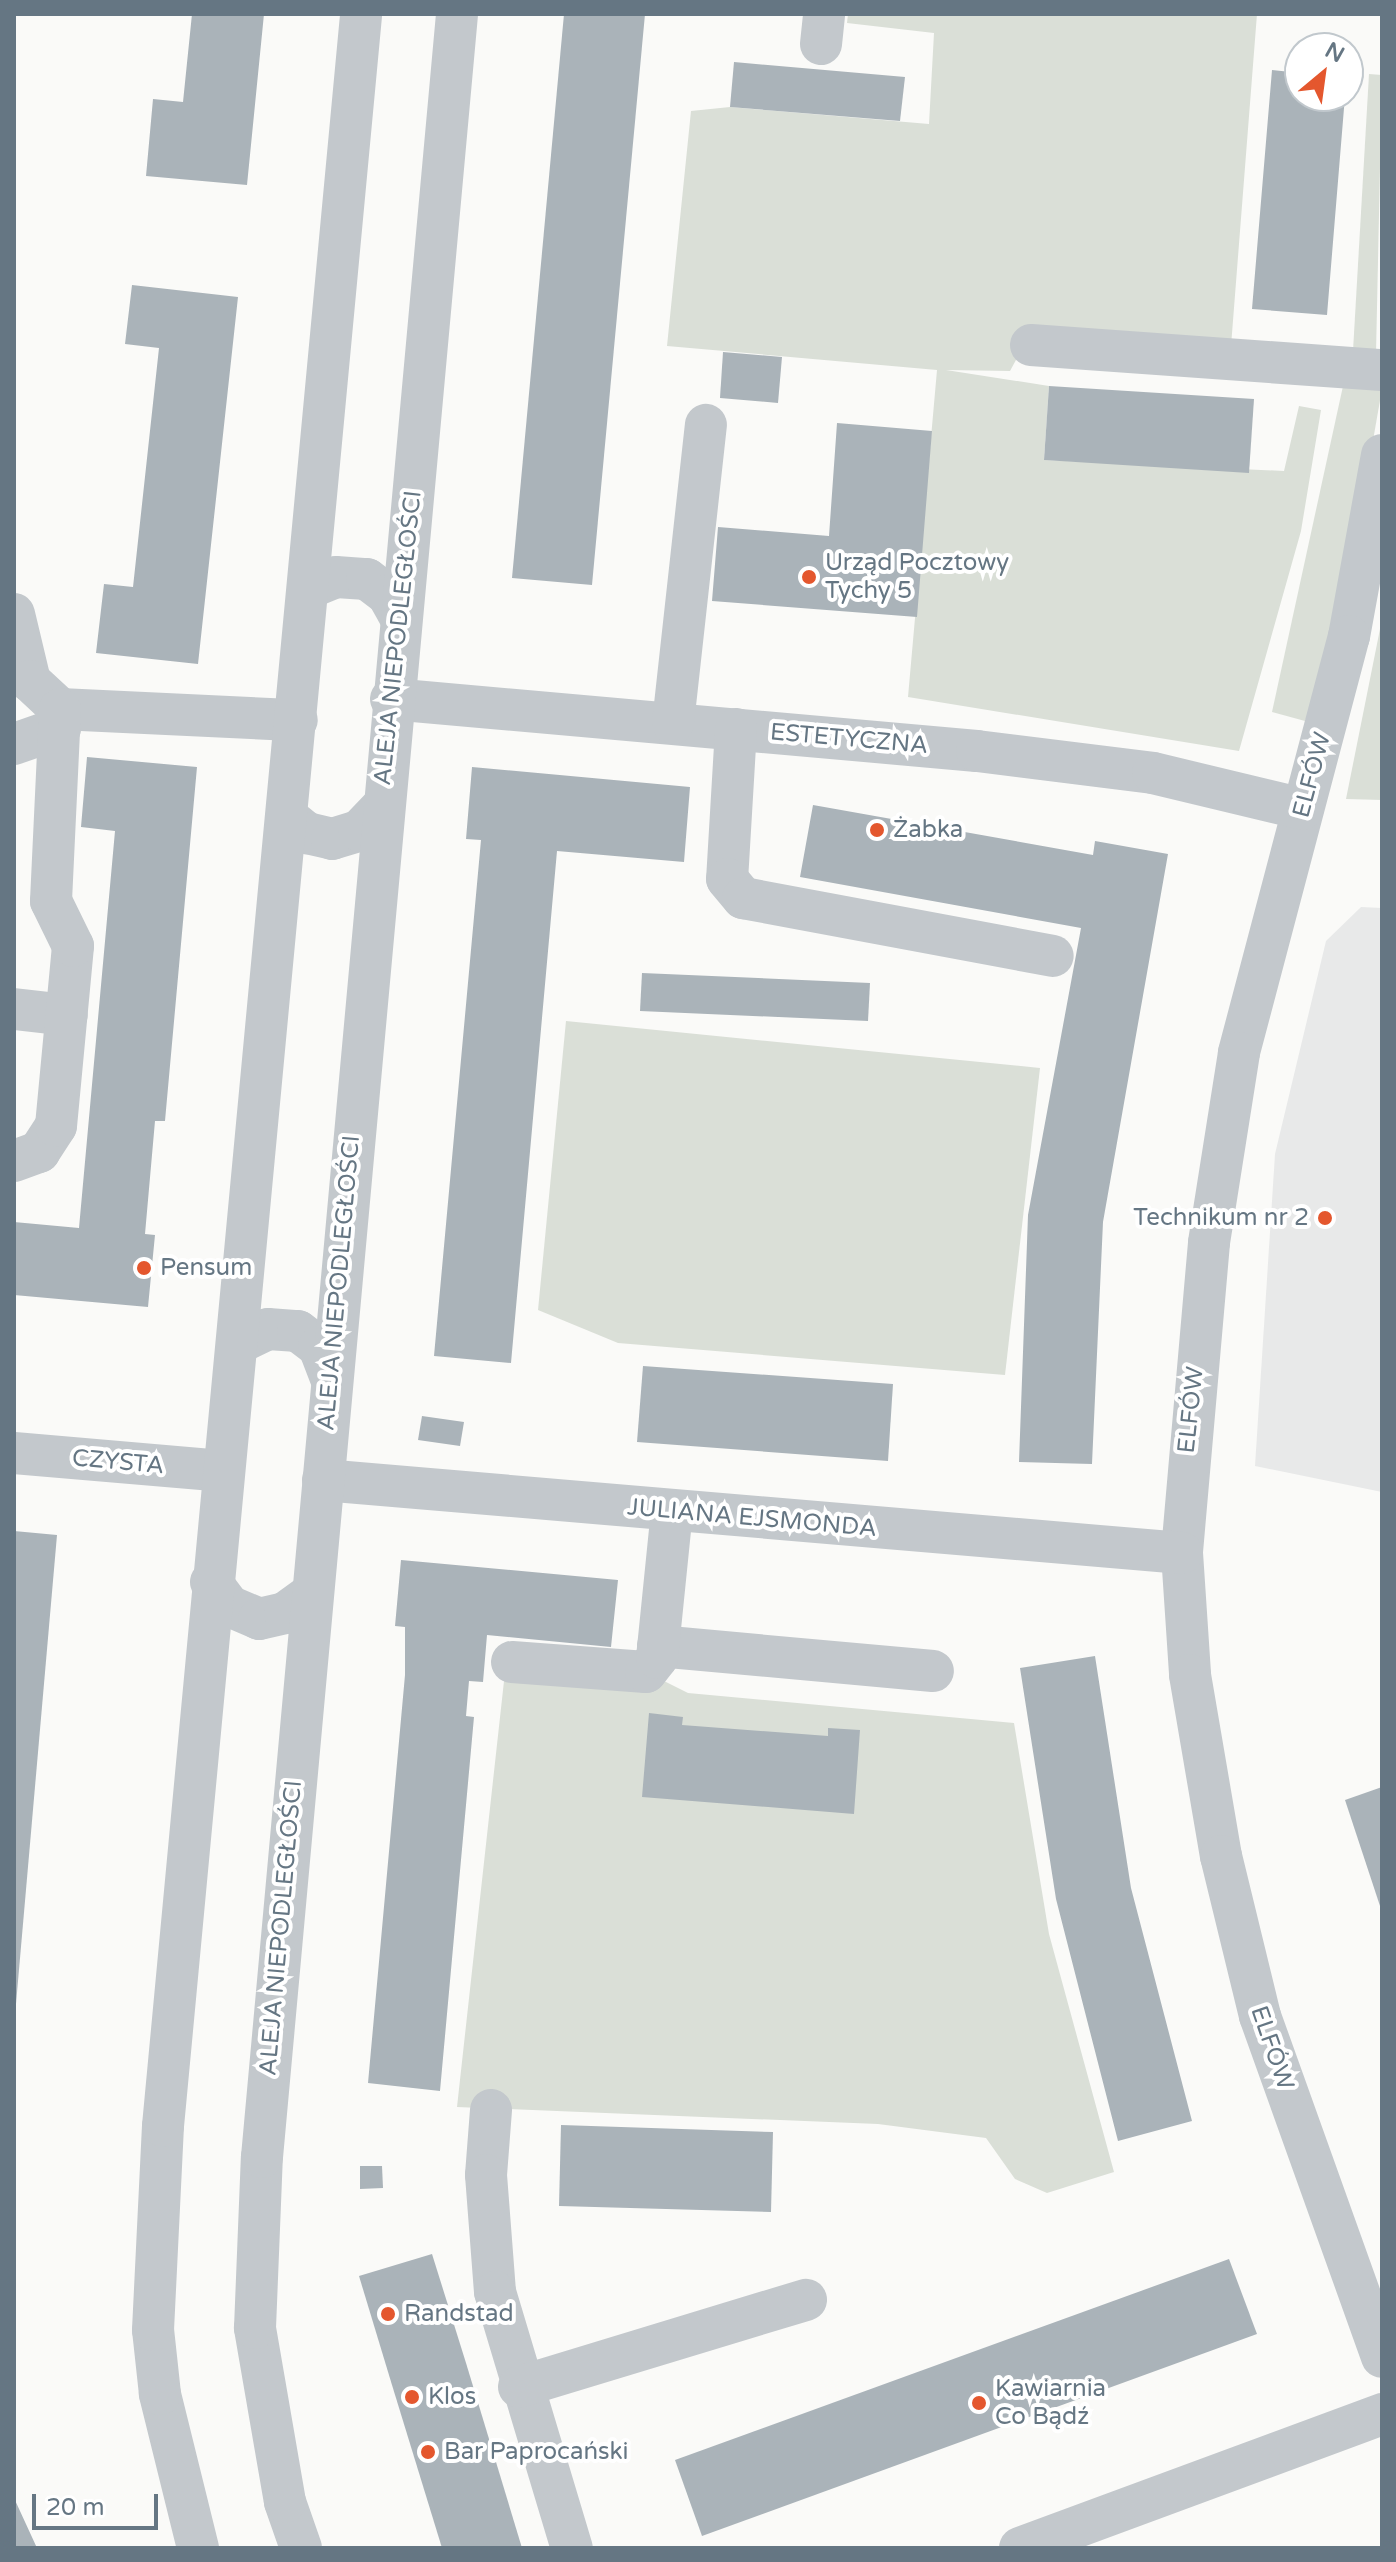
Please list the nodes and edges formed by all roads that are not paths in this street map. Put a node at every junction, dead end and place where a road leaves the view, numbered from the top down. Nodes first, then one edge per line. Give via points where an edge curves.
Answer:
1 (361, 14) edge
2 (457, 14) edge
3 (1031, 345) dead end
4 (1382, 370) edge
5 (706, 425) dead end
6 (1382, 455) edge
7 (309, 588) junction
8 (14, 614) edge
9 (400, 617) junction
10 (391, 699) junction
11 (60, 718) junction
12 (297, 720) junction
13 (673, 723) junction
14 (736, 729) junction
15 (14, 744) edge
16 (380, 809) junction
17 (1303, 809) junction
18 (287, 817) junction
19 (1053, 956) dead end
20 (14, 1009) edge
21 (67, 1015) junction
22 (14, 1161) edge
23 (237, 1344) junction
24 (331, 1378) junction
25 (14, 1453) edge
26 (222, 1471) junction
27 (323, 1480) junction
28 (672, 1511) junction
29 (1182, 1553) junction
30 (211, 1582) junction
31 (308, 1596) junction
32 (658, 1646) junction
33 (512, 1662) dead end
34 (933, 1671) dead end
35 (491, 2110) dead end
36 (806, 2300) dead end
37 (1382, 2357) edge
38 (519, 2387) junction
39 (1382, 2414) edge
40 (198, 2548) edge
41 (301, 2548) edge
42 (572, 2548) edge
43 (1020, 2548) edge

1 - 7 street
2 - 9 street, ALEJA NIEPODLEGŁOŚCI
3 - 4 street
5 - 13 street
6 - 17 street, ELFÓW via 1349,636
7 - 9 street via 343,575 367,579 388,595
7 - 12 street
8 - 11 street via 30,681
9 - 10 street, ALEJA NIEPODLEGŁOŚCI
10 - 13 street, ESTETYCZNA
10 - 16 street, ALEJA NIEPODLEGŁOŚCI
11 - 12 street
11 - 15 street
11 - 21 street via 51,901 73,946
12 - 18 street
13 - 14 street, ESTETYCZNA
14 - 17 street, ESTETYCZNA via 1153,773
14 - 19 street via 727,879 743,898
16 - 18 street via 359,831 332,839 307,833
16 - 24 street, ALEJA NIEPODLEGŁOŚCI
17 - 29 street, ELFÓW via 1239,1053 1209,1243
18 - 23 street
20 - 21 street
21 - 22 street via 56,1126 39,1152
23 - 24 street via 268,1329 298,1331 319,1347
23 - 26 street
24 - 27 street, ALEJA NIEPODLEGŁOŚCI
25 - 26 street, CZYSTA
26 - 30 street
27 - 28 street, JULIANA EJSMONDA
27 - 31 street, ALEJA NIEPODLEGŁOŚCI
28 - 29 street, JULIANA EJSMONDA
28 - 32 street
29 - 37 street, ELFÓW via 1190,1675 1221,1856 1260,2016
30 - 31 street via 229,1606 259,1619 285,1613
30 - 40 street via 163,2126 153,2330 160,2394
31 - 41 street, ALEJA NIEPODLEGŁOŚCI via 255,2328 285,2502
32 - 33 street via 646,1672
32 - 34 street
35 - 38 street via 486,2175 495,2292
36 - 38 street
38 - 42 street
39 - 43 street

